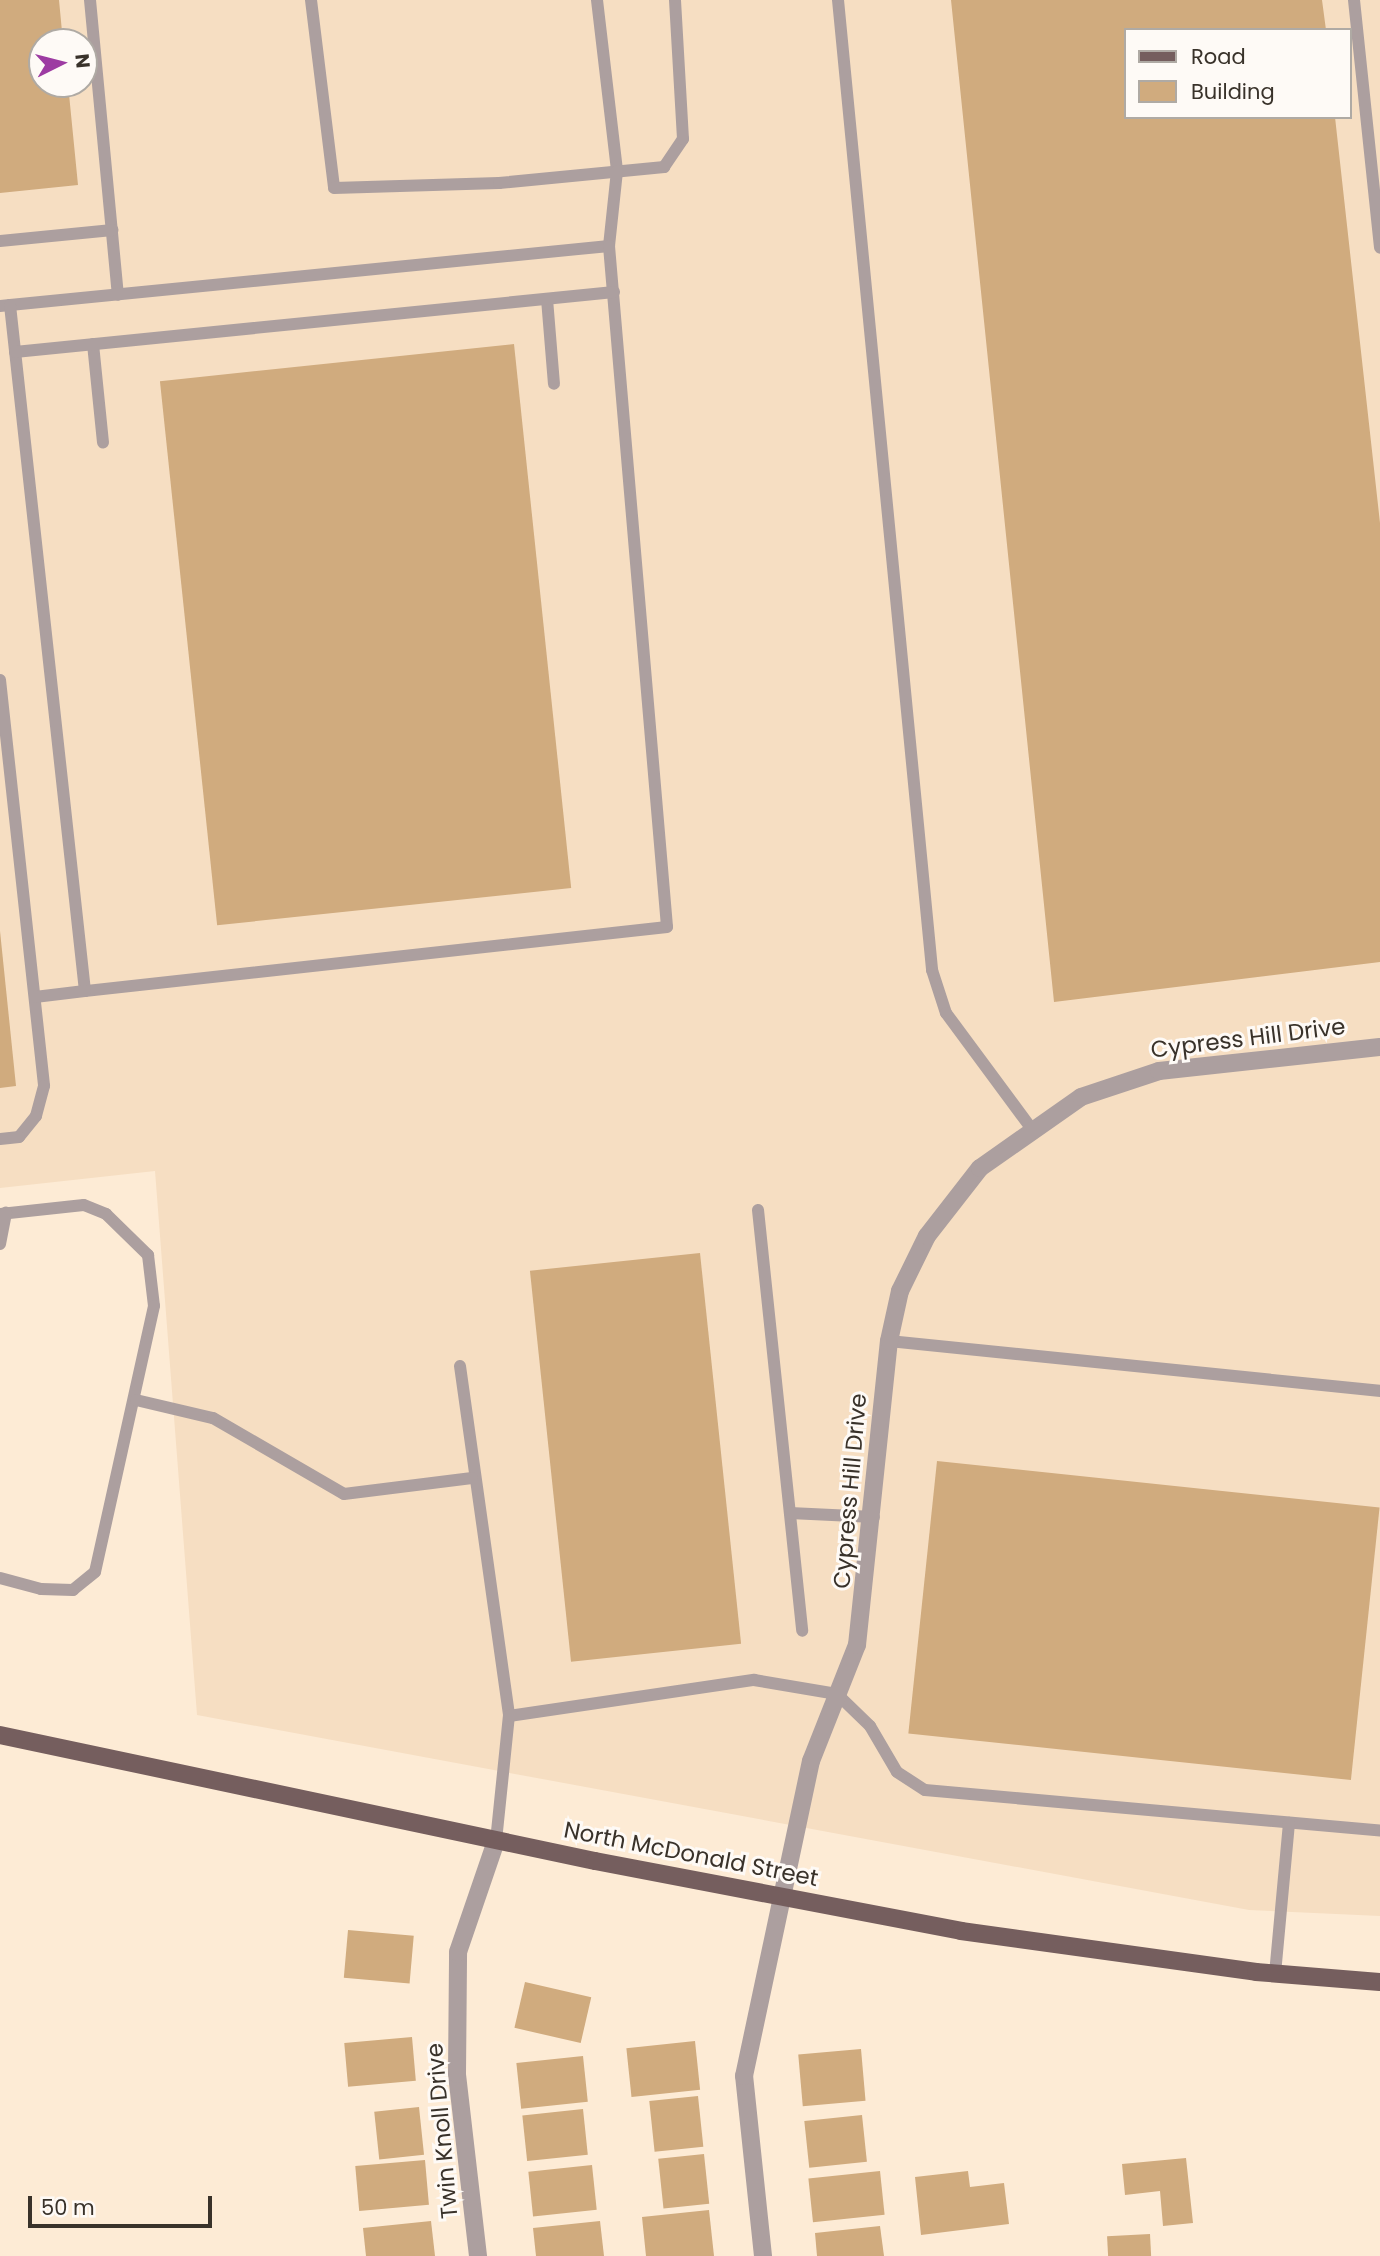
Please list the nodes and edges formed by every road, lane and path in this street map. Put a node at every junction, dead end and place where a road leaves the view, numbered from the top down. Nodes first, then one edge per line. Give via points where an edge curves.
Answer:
1 (90, 0) edge
2 (311, 0) edge
3 (597, 0) edge
4 (675, 0) edge
5 (838, 0) edge
6 (1354, 0) edge
7 (617, 171) junction
8 (112, 230) junction
9 (0, 241) edge
10 (609, 246) junction
11 (1380, 248) edge
12 (614, 292) junction
13 (118, 295) junction
14 (547, 299) junction
15 (5, 306) edge
16 (93, 344) junction
17 (15, 352) junction
18 (554, 384) dead end
19 (103, 442) dead end
20 (0, 680) edge
21 (3, 738) edge
22 (85, 991) junction
23 (35, 997) junction
24 (1380, 1047) edge
25 (1031, 1128) junction
26 (0, 1139) edge
27 (758, 1210) dead end
28 (3, 1214) edge
29 (0, 1244) edge
30 (888, 1341) junction
31 (460, 1366) dead end
32 (1380, 1391) edge
33 (136, 1400) junction
34 (472, 1478) junction
35 (790, 1513) junction
36 (873, 1517) junction
37 (0, 1578) edge
38 (802, 1631) dead end
39 (837, 1694) junction
40 (509, 1716) junction
41 (0, 1735) edge
42 (1289, 1823) junction
43 (1380, 1831) edge
44 (496, 1841) junction
45 (783, 1896) junction
46 (1275, 1974) junction
47 (1380, 1982) edge
48 (478, 2256) edge
49 (763, 2256) edge

1 - 8 lane
2 - 7 lane via 334,188 499,183
3 - 7 lane
4 - 7 lane via 683,139 664,167
5 - 25 lane via 932,970 946,1013
6 - 11 lane
7 - 10 lane
8 - 9 lane
8 - 13 lane
10 - 12 lane
10 - 13 lane
12 - 14 lane
12 - 22 lane via 667,928
13 - 15 lane
14 - 16 lane
14 - 18 lane
15 - 17 lane
16 - 17 lane
16 - 19 lane
17 - 22 lane
20 - 21 lane
21 - 23 lane
22 - 23 lane
23 - 26 lane via 44,1086 36,1116 19,1137
24 - 25 street, Cypress Hill Drive via 1159,1071 1081,1097
25 - 30 street, Cypress Hill Drive via 980,1168 941,1213 901,1292
27 - 35 lane
28 - 29 lane
28 - 33 lane via 84,1205 106,1214 148,1255 154,1306
30 - 32 lane
30 - 36 street, Cypress Hill Drive
31 - 34 lane
33 - 34 lane via 213,1418 344,1494
33 - 37 lane via 95,1572 74,1590 41,1590
34 - 40 lane
35 - 36 lane
35 - 38 lane
36 - 39 street, Cypress Hill Drive via 858,1645
39 - 40 lane via 754,1680
39 - 42 lane via 870,1726 897,1772 925,1790
39 - 45 street, Cypress Hill Drive via 811,1761
40 - 44 lane
41 - 44 main road, North McDonald Street
42 - 43 lane
42 - 46 lane
44 - 45 main road, North McDonald Street
44 - 48 street, Twin Knoll Drive via 458,1952 457,2074
45 - 46 main road, North McDonald Street via 961,1931
45 - 49 street, Cypress Hill Drive via 744,2076
46 - 47 main road, North McDonald Street

